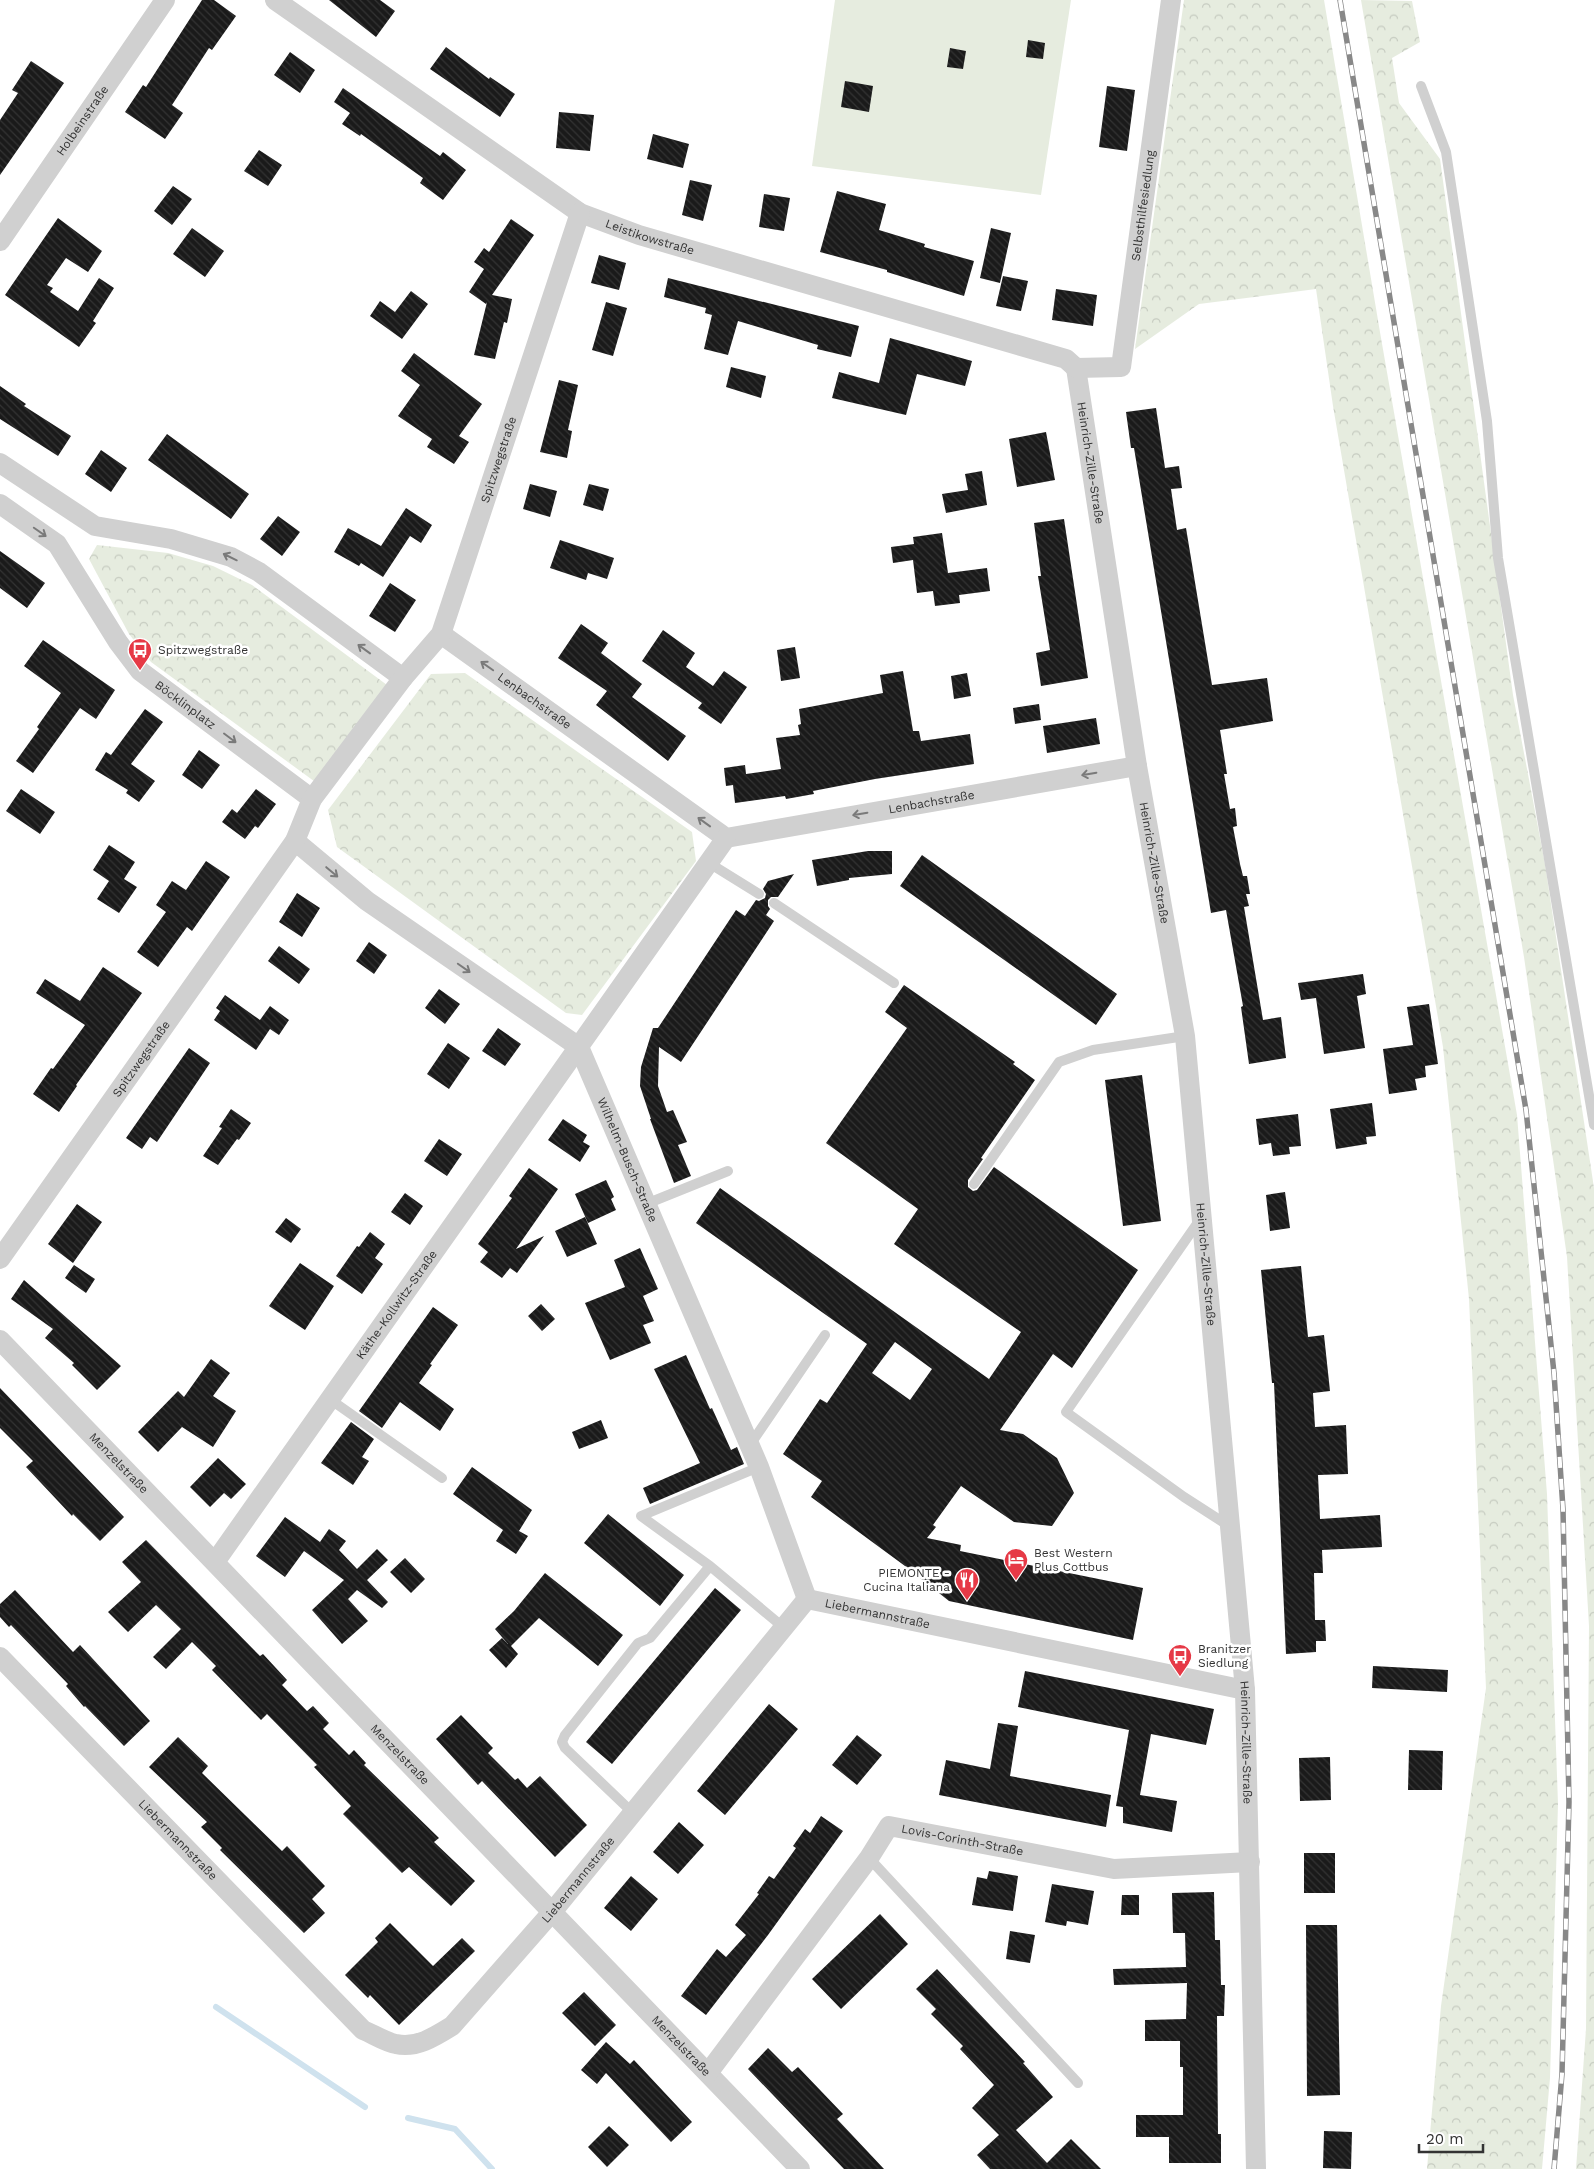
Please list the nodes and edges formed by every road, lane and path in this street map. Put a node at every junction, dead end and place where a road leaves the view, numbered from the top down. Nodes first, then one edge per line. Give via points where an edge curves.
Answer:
1 (165, 0) edge
2 (276, 0) edge
3 (1171, 0) edge
4 (1421, 86) dead end
5 (580, 213) junction
6 (0, 241) edge
7 (1076, 368) junction
8 (0, 463) edge
9 (0, 504) edge
10 (441, 634) junction
11 (403, 678) junction
12 (1137, 766) junction
13 (312, 799) junction
14 (726, 838) junction
15 (295, 841) junction
16 (709, 863) junction
17 (760, 894) dead end
18 (774, 903) dead end
19 (894, 983) dead end
20 (1185, 1036) junction
21 (579, 1047) junction
22 (1594, 1125) edge
23 (728, 1171) dead end
24 (974, 1184) dead end
25 (646, 1204) junction
26 (1202, 1216) junction
27 (0, 1259) edge
28 (825, 1335) dead end
29 (0, 1340) edge
30 (331, 1400) junction
31 (750, 1445) junction
32 (759, 1467) junction
33 (442, 1478) dead end
34 (1230, 1527) junction
35 (215, 1562) junction
36 (710, 1566) junction
37 (808, 1599) junction
38 (783, 1627) junction
39 (0, 1657) edge
40 (1245, 1690) junction
41 (633, 1813) junction
42 (869, 1858) junction
43 (1250, 1862) junction
44 (553, 1911) junction
45 (708, 2073) junction
46 (1078, 2082) dead end
47 (800, 2169) edge
48 (1256, 2169) edge

1 - 6 street, Holbeinstraße
2 - 5 street, Leistikowstraße
3 - 7 street, Selbsthilfesiedlung via 1121,367
4 - 22 lane via 1446,152 1487,421 1498,558
5 - 7 street, Leistikowstraße via 639,236 1066,359
5 - 10 street, Spitzwegstraße
7 - 12 street, Heinrich-Zille-Straße
11 -> 8 street via 259,572 231,557 171,539 96,526
9 -> 13 street, Böcklinplatz via 57,544 118,642 140,671
10 - 11 street, Spitzwegstraße
14 -> 10 street, Lenbachstraße
11 - 13 street, Spitzwegstraße
12 -> 14 street, Lenbachstraße
12 - 20 street, Heinrich-Zille-Straße
13 - 15 street, Spitzwegstraße
14 - 16 street
15 -> 21 street via 367,901
15 - 27 street, Spitzwegstraße
16 - 17 lane
16 - 21 street
18 - 19 lane
20 - 24 lane via 1093,1050 1059,1062
20 - 26 street, Heinrich-Zille-Straße
21 - 25 street, Wilhelm-Busch-Straße
21 - 30 street, Käthe-Kollwitz-Straße
23 - 25 lane
25 - 31 street, Wilhelm-Busch-Straße
26 - 34 street, Heinrich-Zille-Straße
26 - 34 lane via 1066,1412
28 - 31 lane
29 - 35 street, Menzelstraße
30 - 33 lane
30 - 35 street, Käthe-Kollwitz-Straße
31 - 32 street, Wilhelm-Busch-Straße
32 - 36 lane via 641,1516
32 - 37 street, Wilhelm-Busch-Straße
34 - 40 street, Heinrich-Zille-Straße
35 - 44 street, Menzelstraße
36 - 38 lane
36 - 41 lane via 650,1638 638,1643 562,1742
37 - 38 street, Liebermannstraße
37 - 40 street, Liebermannstraße
38 - 41 street, Liebermannstraße
39 - 44 street, Liebermannstraße via 363,2030 396,2045 416,2044 452,2026
40 - 43 street, Heinrich-Zille-Straße
41 - 44 street, Liebermannstraße
42 - 43 street, Lovis-Corinth-Straße via 889,1826 1114,1869
42 - 45 street, Lovis-Corinth-Straße
42 - 46 lane
43 - 48 street, Heinrich-Zille-Straße
44 - 45 street, Menzelstraße
45 - 47 street, Menzelstraße

